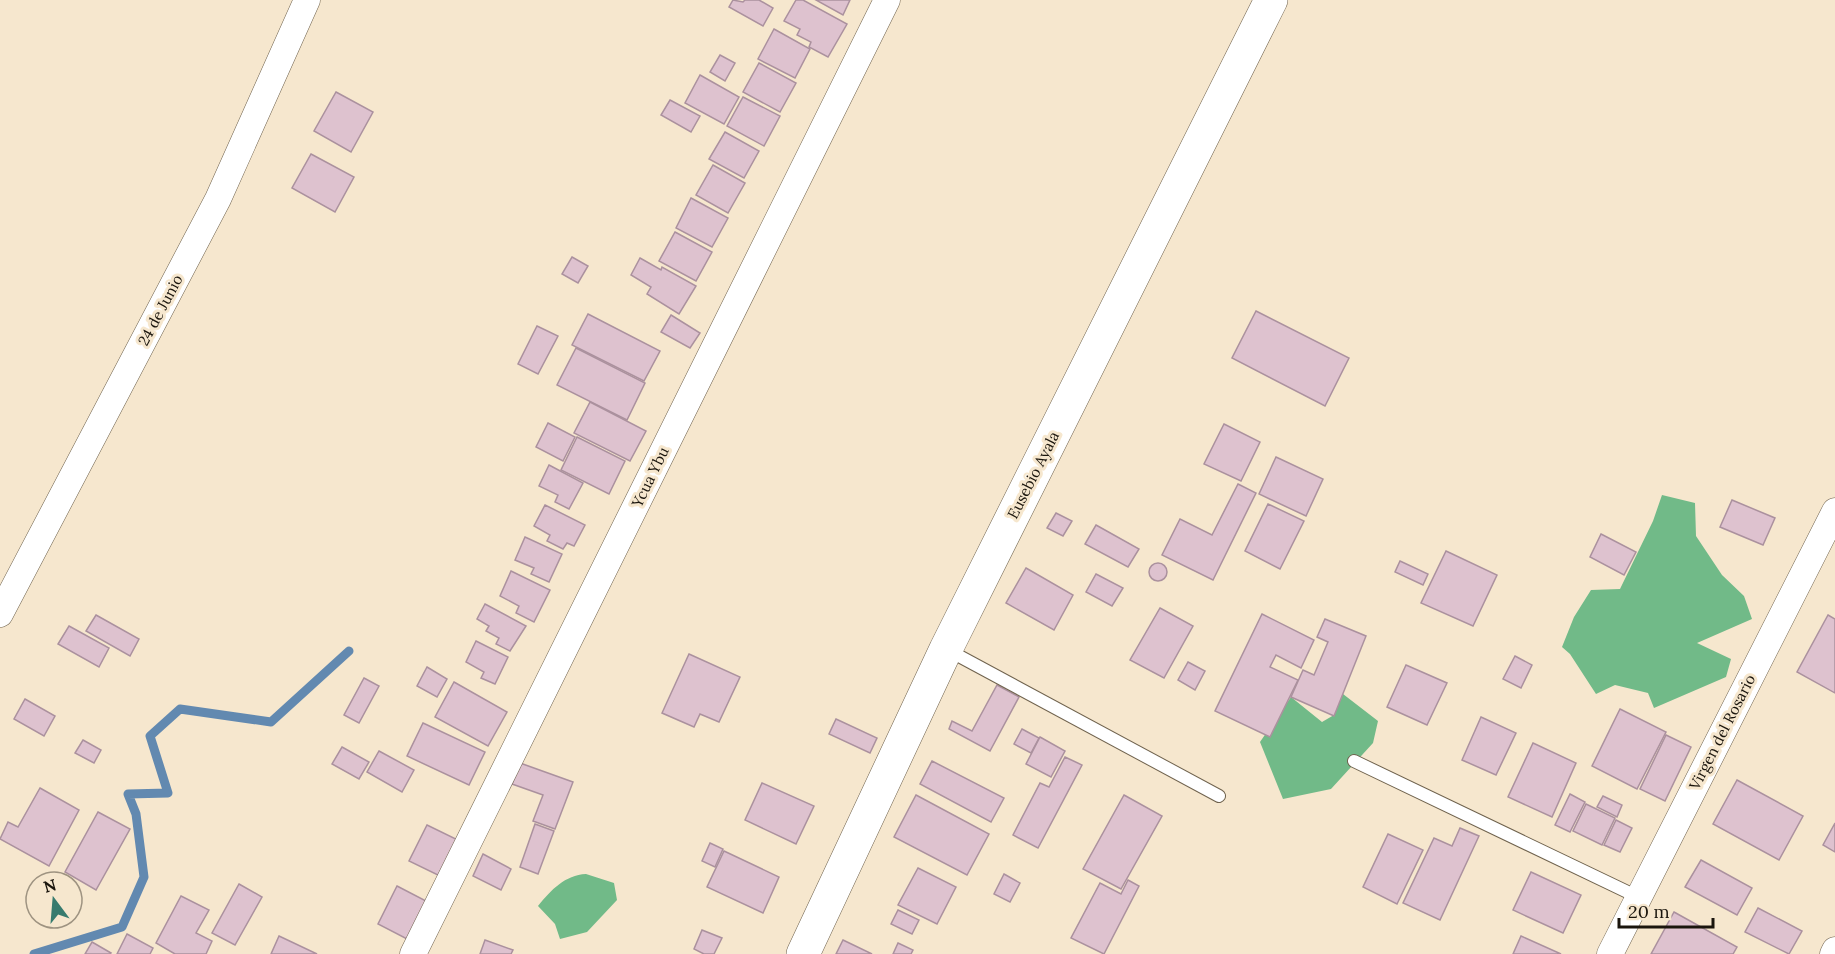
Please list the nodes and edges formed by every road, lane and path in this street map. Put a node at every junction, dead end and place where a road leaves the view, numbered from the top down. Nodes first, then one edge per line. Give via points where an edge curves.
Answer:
1 (307, 0) edge
2 (887, 0) edge
3 (1271, 0) edge
4 (1835, 511) edge
5 (0, 614) edge
6 (946, 648) junction
7 (1354, 761) dead end
8 (1219, 796) dead end
9 (1638, 897) junction
10 (413, 954) edge
11 (803, 954) edge
12 (1610, 954) edge

1 - 5 street, 24 de Junio via 218,200
2 - 10 street, Ycua Ybu
3 - 6 main road, Eusebio Ayala
4 - 9 street, Virgen del Rosario
6 - 8 lane
6 - 11 main road, Eusebio Ayala
7 - 9 lane
9 - 12 street, Virgen del Rosario

